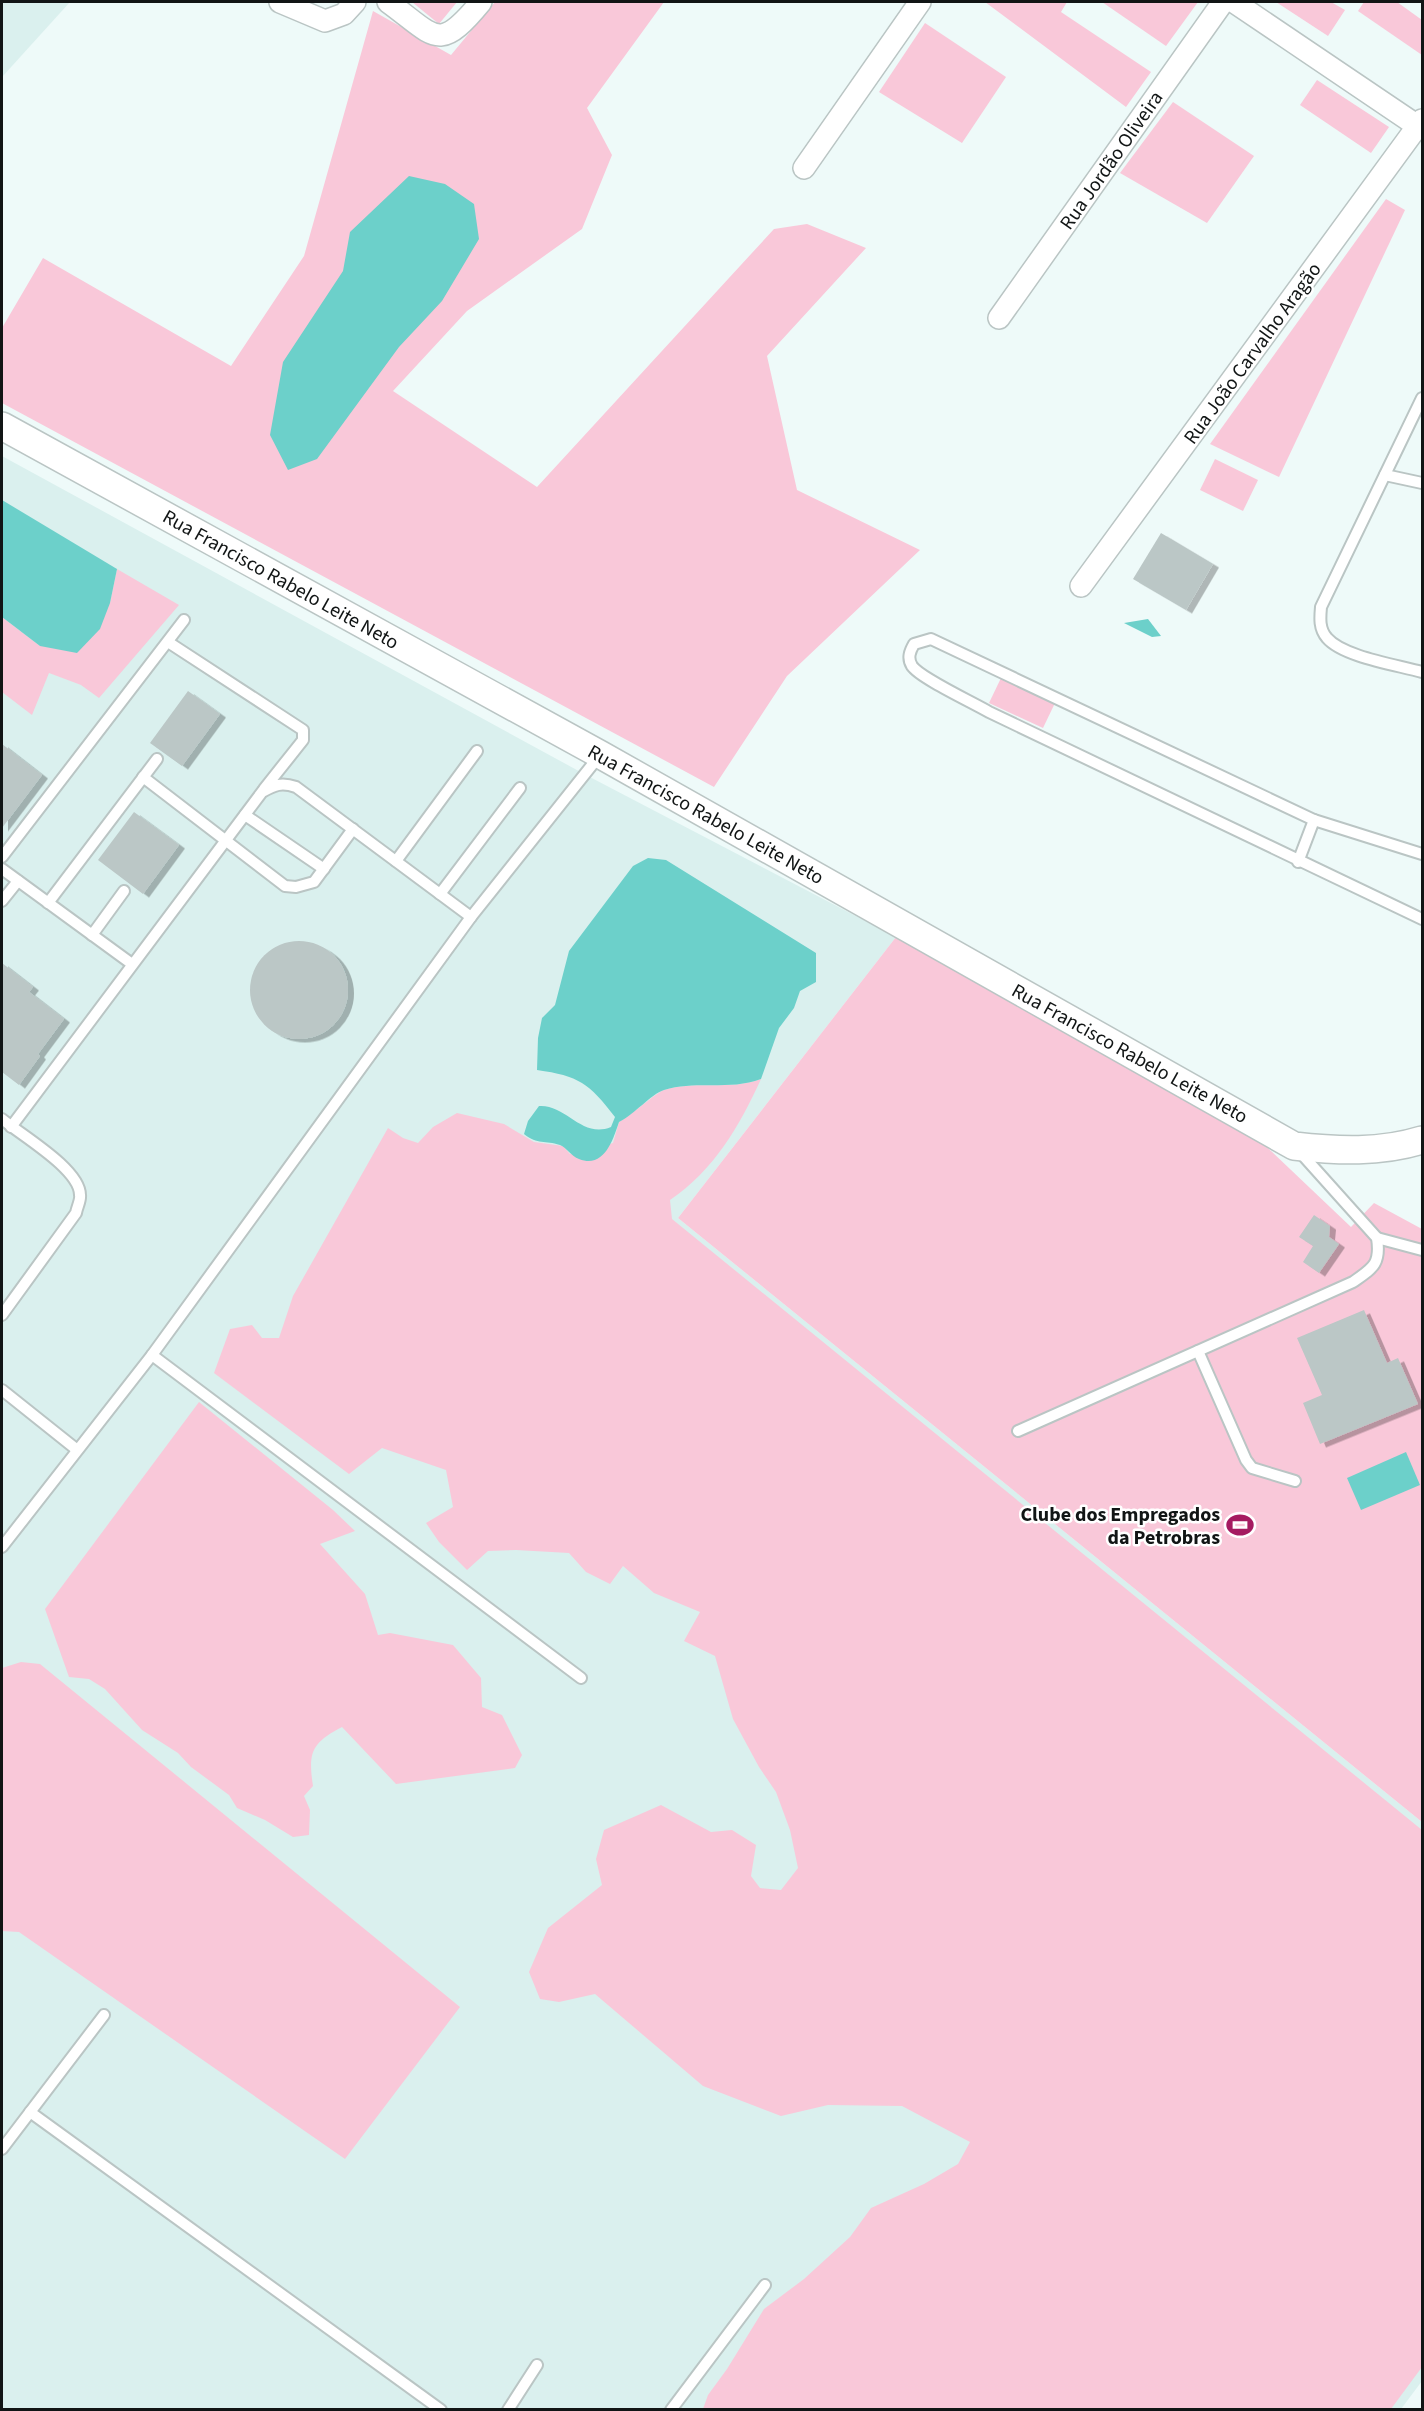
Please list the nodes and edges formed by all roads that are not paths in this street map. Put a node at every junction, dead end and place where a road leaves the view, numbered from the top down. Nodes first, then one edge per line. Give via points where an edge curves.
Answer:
1 (280, 2) edge
2 (355, 2) edge
3 (387, 2) edge
4 (482, 2) edge
5 (920, 2) edge
6 (1223, 2) edge
7 (1234, 2) edge
8 (1421, 125) edge
9 (804, 168) dead end
10 (999, 318) dead end
11 (1422, 398) edge
12 (2, 426) edge
13 (1385, 475) junction
14 (1422, 483) edge
15 (1081, 586) dead end
16 (184, 620) dead end
17 (168, 642) junction
18 (1422, 672) edge
19 (477, 751) dead end
20 (601, 755) junction
21 (157, 759) dead end
22 (143, 777) junction
23 (520, 788) dead end
24 (262, 792) junction
25 (245, 815) junction
26 (1314, 820) junction
27 (353, 829) junction
28 (225, 841) junction
29 (1422, 854) edge
30 (2, 857) edge
31 (396, 861) junction
32 (1298, 861) junction
33 (2, 869) edge
34 (324, 869) junction
35 (18, 881) junction
36 (124, 891) dead end
37 (440, 894) junction
38 (2, 902) edge
39 (48, 903) junction
40 (471, 917) junction
41 (1422, 919) edge
42 (92, 935) junction
43 (132, 964) junction
44 (2, 1119) edge
45 (11, 1127) junction
46 (1422, 1140) edge
47 (1294, 1146) junction
48 (1377, 1238) junction
49 (1422, 1250) edge
50 (2, 1315) edge
51 (1198, 1351) junction
52 (152, 1354) junction
53 (2, 1390) edge
54 (1018, 1431) dead end
55 (76, 1449) junction
56 (1295, 1481) dead end
57 (2, 1547) edge
58 (581, 1678) dead end
59 (104, 2015) dead end
60 (30, 2112) junction
61 (2, 2149) edge
62 (765, 2285) dead end
63 (537, 2365) dead end
64 (441, 2409) edge
65 (508, 2409) edge
66 (671, 2409) edge

1 - 2 street via 325,21 344,14
3 - 4 street via 440,36 460,28
5 - 9 street
6 - 10 street, Rua Jordão Oliveira
7 - 8 street
8 - 15 street, Rua João Carvalho Aragão
11 - 13 lane
12 - 20 street, Rua Francisco Rabelo Leite Neto
13 - 14 lane
13 - 18 lane via 1321,607 1320,623 1327,638 1343,650
16 - 17 lane
17 - 24 lane via 303,730 303,740
17 - 30 lane
19 - 31 lane
20 - 40 lane
20 - 47 street, Rua Francisco Rabelo Leite Neto
21 - 22 lane
22 - 28 lane
22 - 39 lane
23 - 37 lane
24 - 25 lane
24 - 27 lane via 283,783 296,787
25 - 28 lane
25 - 34 lane
26 - 29 lane
26 - 32 lane
26 - 32 lane via 944,644 921,640 909,653 910,663 920,673 989,712
27 - 31 lane
27 - 34 lane
28 - 34 lane via 285,886 314,882
28 - 43 lane
31 - 37 lane
32 - 41 lane
33 - 35 lane
35 - 38 lane
35 - 39 lane
36 - 42 lane
37 - 40 lane
39 - 42 lane
40 - 52 lane
42 - 43 lane
43 - 45 lane
44 - 45 lane
45 - 50 lane via 76,1179 80,1195 76,1213
46 - 47 street, Rua Francisco Rabelo Leite Neto via 1395,1149 1336,1151
47 - 48 lane
48 - 49 lane
48 - 51 lane via 1379,1255 1373,1269 1353,1282
51 - 54 lane
51 - 56 lane via 1246,1460 1252,1468
52 - 55 lane
52 - 58 lane
53 - 55 lane
55 - 57 lane
59 - 60 lane
60 - 61 lane
60 - 64 lane
62 - 66 lane
63 - 65 lane

